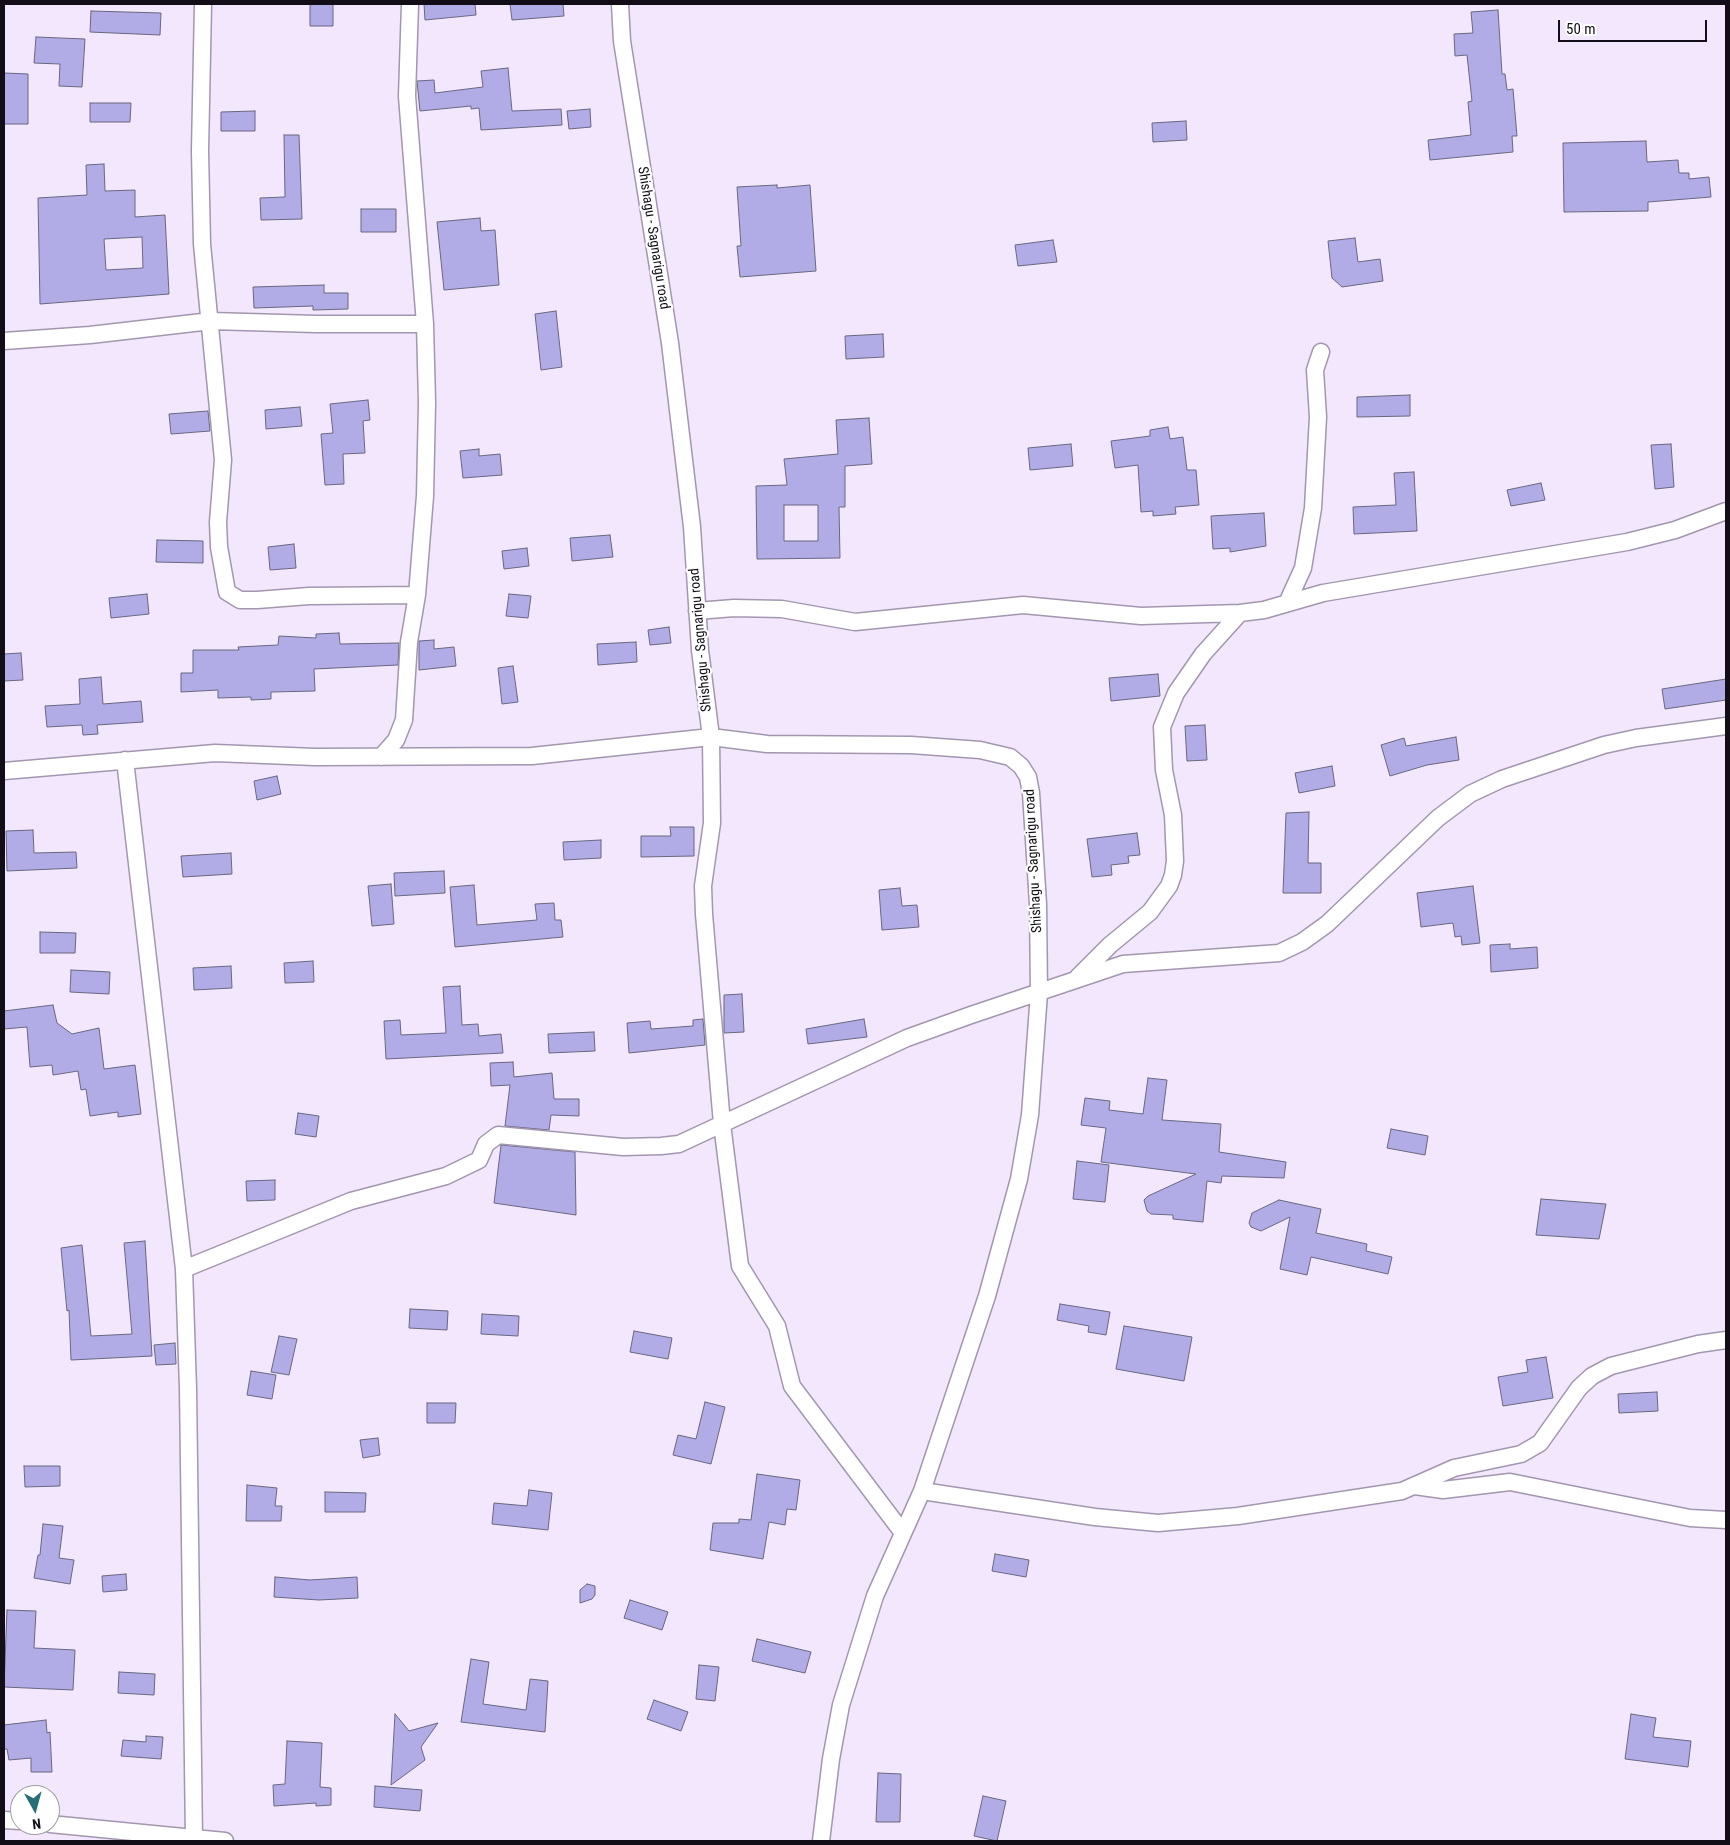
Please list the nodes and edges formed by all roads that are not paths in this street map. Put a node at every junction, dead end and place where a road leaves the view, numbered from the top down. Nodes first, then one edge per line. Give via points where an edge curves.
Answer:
1 (203, 4) edge
2 (410, 4) edge
3 (620, 4) edge
4 (211, 321) junction
5 (425, 324) junction
6 (4, 341) edge
7 (1321, 352) dead end
8 (1726, 511) edge
9 (417, 595) junction
10 (1288, 601) junction
11 (697, 611) junction
12 (1240, 614) junction
13 (1726, 726) edge
14 (711, 737) junction
15 (381, 757) junction
16 (125, 760) junction
17 (4, 771) edge
18 (1075, 980) junction
19 (1039, 993) junction
20 (722, 1124) junction
21 (184, 1269) junction
22 (1726, 1340) edge
23 (1415, 1486) junction
24 (922, 1491) junction
25 (1726, 1520) edge
26 (903, 1533) junction
27 (60, 1825) edge
28 (194, 1839) junction
29 (225, 1841) edge
30 (821, 1841) edge

1 - 4 street via 200,150 202,225
2 - 5 street via 407,96
3 - 11 street, Shishagu - Sagnarigu road via 622,41 670,343 692,527
4 - 5 street
4 - 6 street
4 - 9 street via 223,460 219,547 227,592 240,600
5 - 9 street via 426,496
7 - 10 street via 1315,370 1318,417 1313,508 1303,568
8 - 10 street via 1675,530 1627,542
9 - 15 street via 409,642 404,720 396,740
10 - 12 street
11 - 12 street via 782,609 855,622 1023,605 1141,616
11 - 14 street, Shishagu - Sagnarigu road
12 - 18 street via 1203,654 1181,685 1162,727 1164,770 1173,815 1175,861 1169,886 1150,912
13 - 18 street via 1604,745 1502,778 1470,794 1438,818 1327,924 1279,953 1123,964
14 - 15 street via 532,756
14 - 19 street, Shishagu - Sagnarigu road via 767,744 954,747 1010,757 1028,777 1032,793
14 - 20 street via 712,823 703,886
15 - 16 street via 215,753
16 - 17 street
16 - 21 street
18 - 19 street
19 - 20 street via 907,1038
19 - 24 street, Shishagu - Sagnarigu road via 1030,1115 1019,1179 987,1296
20 - 21 street via 679,1144 661,1146 623,1146 498,1135 486,1144 479,1160 446,1176 387,1190 333,1208
20 - 26 street via 740,1266 778,1326 792,1386
21 - 28 street
22 - 23 street via 1611,1366 1592,1376 1579,1388 1540,1443 1521,1454 1454,1468
23 - 24 street via 1402,1491 1248,1514 1158,1523 1095,1517
23 - 25 street via 1443,1490 1510,1482 1690,1518
24 - 26 street, Shishagu - Sagnarigu road
26 - 30 street, Shishagu - Sagnarigu road via 875,1596 841,1705
27 - 28 street
28 - 29 street

